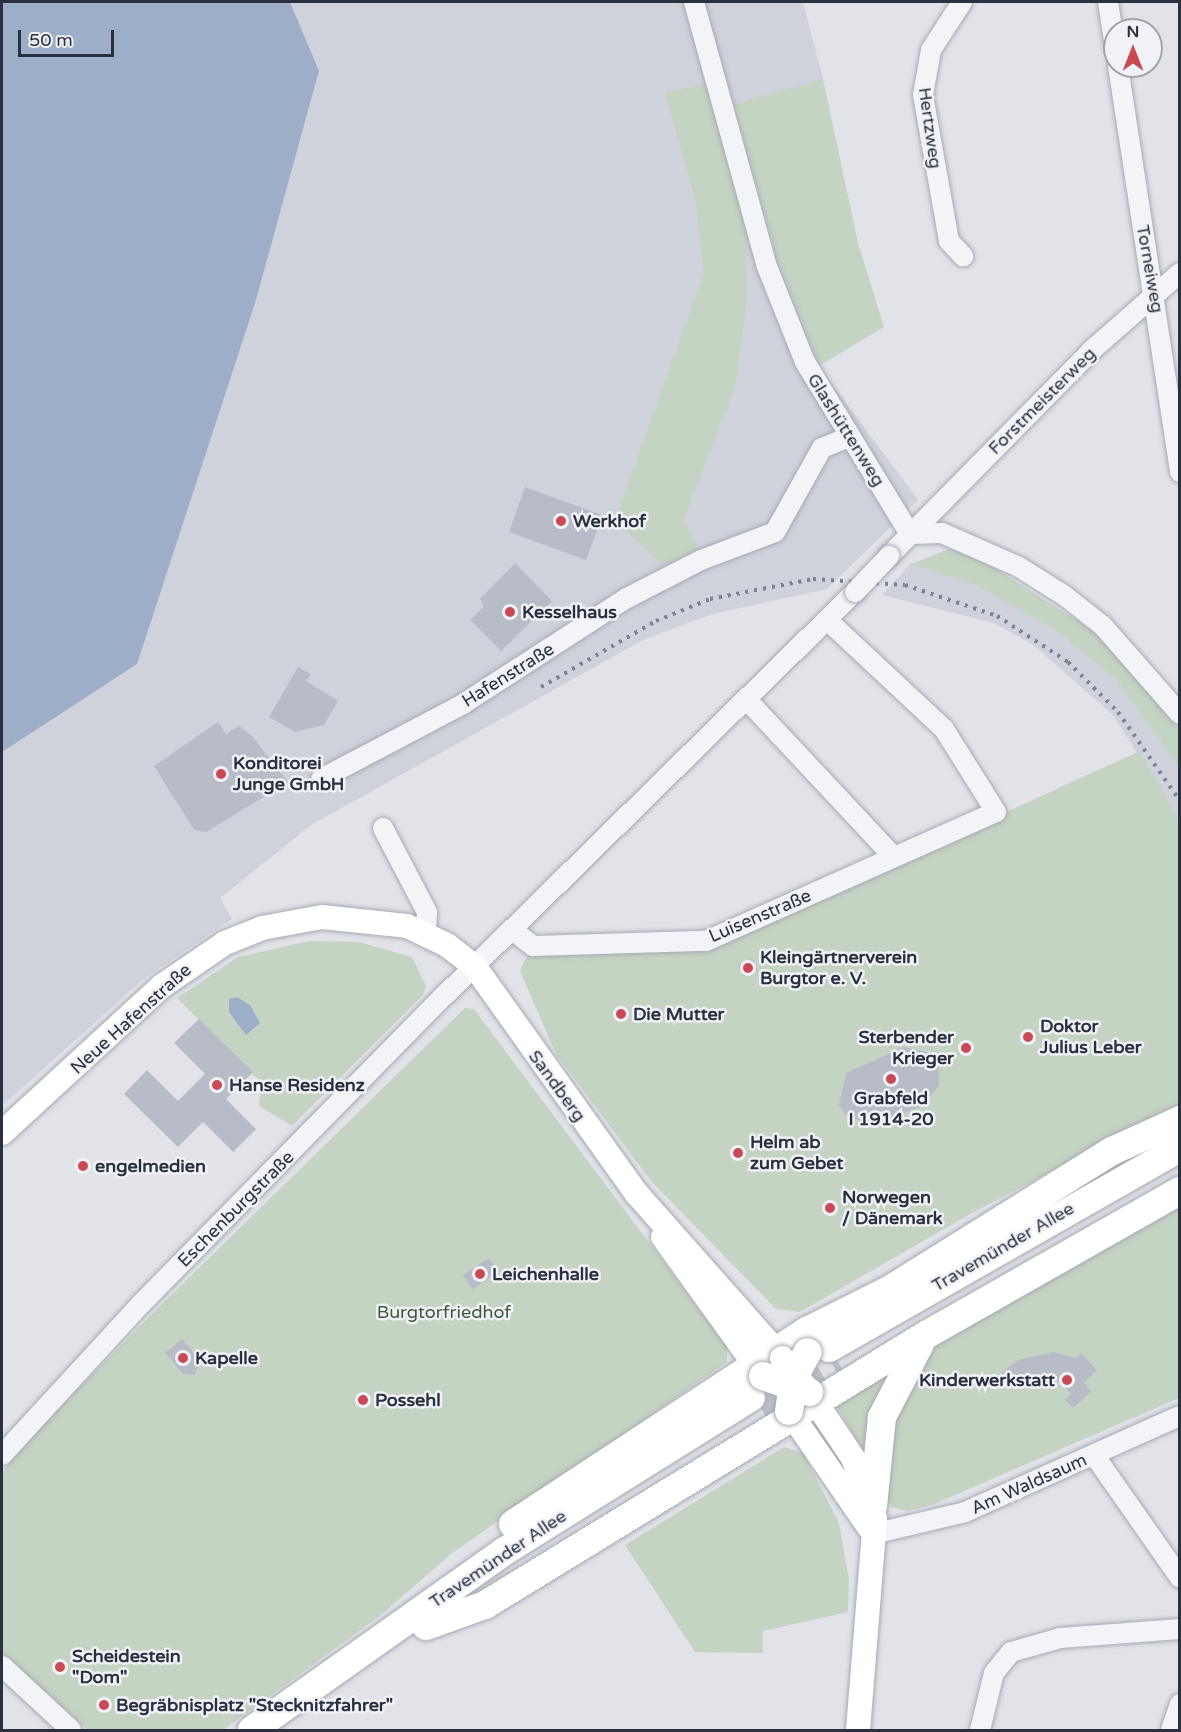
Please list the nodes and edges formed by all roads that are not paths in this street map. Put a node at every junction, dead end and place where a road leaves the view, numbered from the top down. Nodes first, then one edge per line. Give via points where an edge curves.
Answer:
1 (694, 2) edge
2 (962, 2) edge
3 (1108, 2) edge
4 (1110, 18) edge
5 (1120, 78) edge
6 (963, 256) dead end
7 (1179, 273) edge
8 (1154, 293) junction
9 (849, 437) junction
10 (1179, 472) edge
11 (910, 534) junction
12 (827, 620) junction
13 (747, 700) junction
14 (1179, 714) edge
15 (321, 779) dead end
16 (383, 828) dead end
17 (893, 856) junction
18 (426, 932) junction
19 (515, 932) junction
20 (475, 967) junction
21 (1179, 1120) edge
22 (2, 1133) edge
23 (1179, 1133) edge
24 (1179, 1148) edge
25 (1179, 1170) edge
26 (1074, 1174) junction
27 (1179, 1191) edge
28 (926, 1335) junction
29 (791, 1384) junction
30 (1179, 1416) edge
31 (2, 1455) edge
32 (1094, 1455) junction
33 (873, 1506) junction
34 (873, 1534) junction
35 (1179, 1578) edge
36 (422, 1620) junction
37 (1179, 1629) edge
38 (4, 1673) edge
39 (1179, 1704) edge
40 (71, 1731) edge
41 (252, 1731) edge
42 (279, 1731) edge
43 (858, 1731) edge
44 (980, 1731) edge
45 (1171, 1731) edge

1 - 9 street, Glashüttenweg via 766,264 805,362
2 - 6 street, Hertzweg via 930,52 923,95 949,241
3 - 4 street
5 - 8 street, Torneiweg
7 - 8 street, Forstmeisterweg
8 - 10 street, Torneiweg
8 - 11 street, Forstmeisterweg
9 - 11 street, Glashüttenweg
9 - 15 street, Hafenstraße via 822,448 776,532 701,560 627,598 463,704
11 - 12 street, bridge
11 - 14 street via 942,533 1019,567 1065,596 1111,634
12 - 13 street
12 - 17 street, Luisenstraße via 945,729 996,812
13 - 17 street
13 - 19 street
16 - 18 street via 427,912
17 - 19 street, Luisenstraße via 706,941 533,946
18 - 20 main road, Neue Hafenstraße
18 - 22 main road, Neue Hafenstraße via 356,917 322,917 262,928 225,943 162,986
19 - 20 street
20 - 29 main road, Sandberg via 644,1202
20 - 31 street, Eschenburgstraße via 141,1304
21 - 26 highway
23 - 26 highway
24 - 29 highway, Travemünder Allee
25 - 29 highway, Travemünder Allee
26 - 29 highway via 834,1324
27 - 28 highway
28 - 29 highway
28 - 33 highway via 898,1378 882,1417
29 - 33 main road via 853,1458
29 - 34 main road
29 - 36 highway via 485,1605
29 - 36 highway via 522,1517 456,1568
30 - 32 street, Am Waldsaum
32 - 34 street, Am Waldsaum via 965,1512
32 - 35 street
33 - 34 main road
34 - 43 main road via 875,1572
36 - 41 highway, Travemünder Allee
36 - 42 highway, Travemünder Allee
37 - 44 street via 1060,1638 1002,1658 987,1691
38 - 40 street
39 - 45 street

